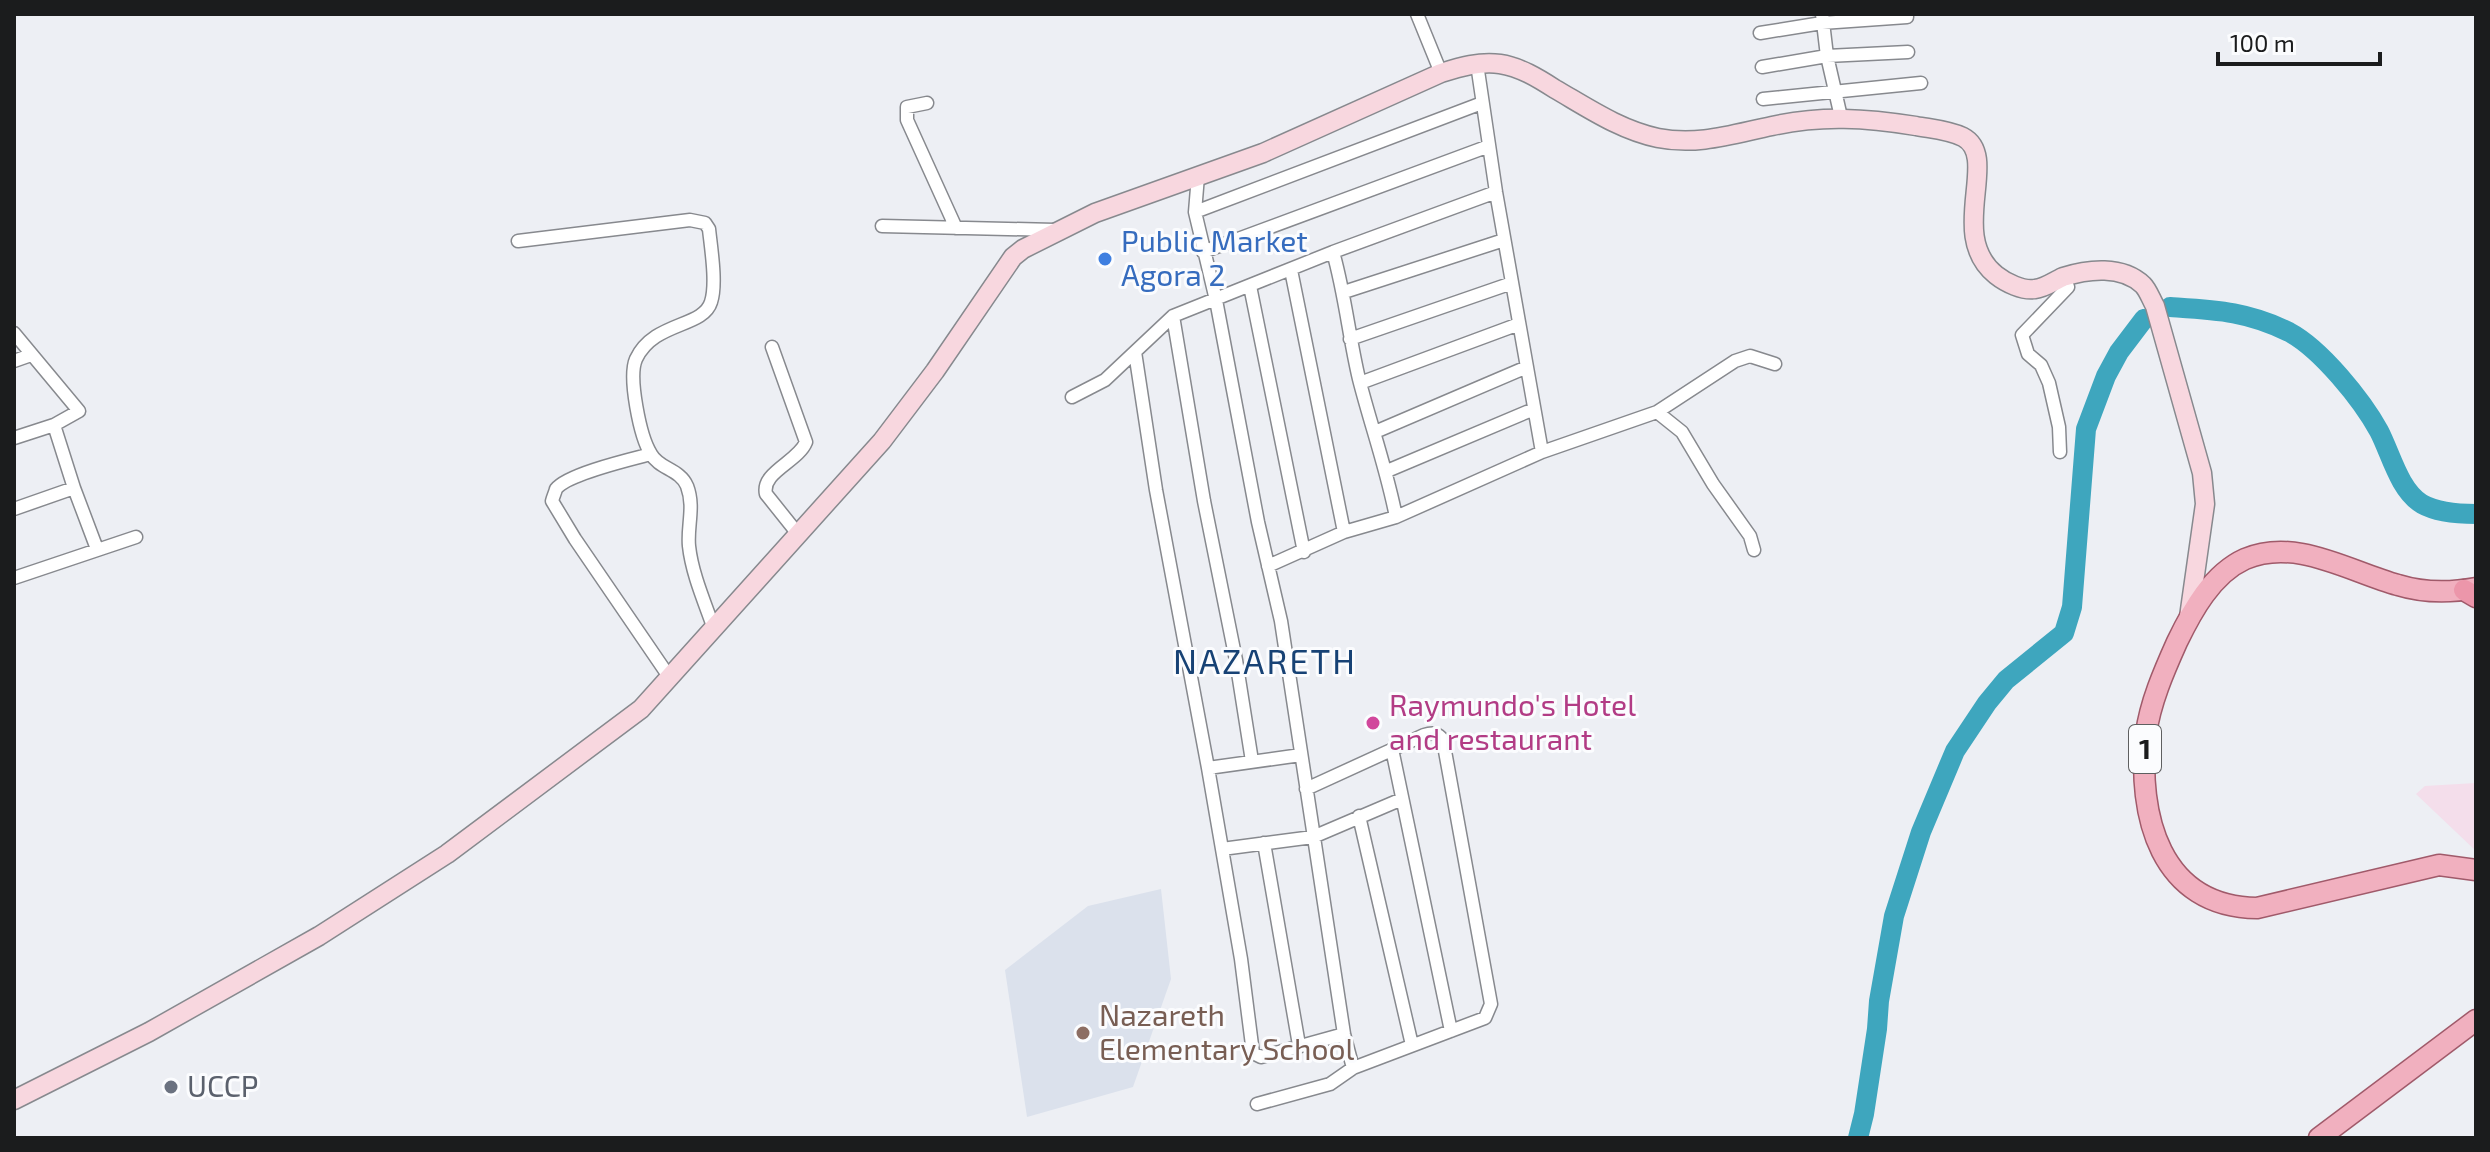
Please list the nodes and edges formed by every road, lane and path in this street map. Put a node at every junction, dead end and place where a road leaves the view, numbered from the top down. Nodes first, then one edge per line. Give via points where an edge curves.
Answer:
1 (1417, 14) edge
2 (1907, 17) dead end
3 (1822, 18) edge
4 (1760, 33) dead end
5 (1908, 52) dead end
6 (1827, 56) junction
7 (1477, 64) junction
8 (1762, 67) dead end
9 (1441, 73) junction
10 (1921, 83) dead end
11 (1835, 92) junction
12 (1763, 99) dead end
13 (927, 103) dead end
14 (1482, 103) junction
15 (1841, 117) junction
16 (1489, 146) junction
17 (1198, 176) junction
18 (1496, 192) junction
19 (1195, 212) junction
20 (882, 226) dead end
21 (956, 228) junction
22 (1058, 231) junction
23 (1504, 240) junction
24 (518, 241) dead end
25 (1203, 252) junction
26 (1333, 252) junction
27 (1291, 270) junction
28 (2064, 277) junction
29 (1512, 283) junction
30 (1250, 286) junction
31 (1344, 292) junction
32 (1216, 300) junction
33 (1173, 316) junction
34 (1519, 324) junction
35 (14, 333) edge
36 (1350, 339) junction
37 (772, 347) dead end
38 (1135, 352) junction
39 (31, 355) junction
40 (14, 361) edge
41 (1775, 364) dead end
42 (1527, 367) junction
43 (1360, 383) junction
44 (1072, 397) dead end
45 (1534, 409) junction
46 (1657, 412) junction
47 (54, 425) junction
48 (1375, 432) junction
49 (14, 438) edge
50 (1542, 452) junction
51 (2060, 452) dead end
52 (651, 454) junction
53 (1387, 471) junction
54 (74, 488) junction
55 (14, 509) edge
56 (1396, 517) junction
57 (1344, 532) junction
58 (798, 534) junction
59 (136, 537) dead end
60 (97, 549) junction
61 (1754, 550) dead end
62 (1304, 552) junction
63 (1268, 566) junction
64 (14, 578) edge
65 (2472, 592) edge
66 (2189, 617) junction
67 (714, 629) junction
68 (670, 678) junction
69 (1392, 749) junction
70 (1301, 755) junction
71 (1252, 761) junction
72 (1208, 768) junction
73 (1306, 789) junction
74 (1402, 799) junction
75 (1359, 816) junction
76 (1313, 837) junction
77 (1264, 843) junction
78 (1222, 849) junction
79 (2476, 870) edge
80 (2476, 1020) edge
81 (1451, 1031) junction
82 (1344, 1034) junction
83 (1299, 1045) junction
84 (1412, 1045) junction
85 (1353, 1068) junction
86 (14, 1100) edge
87 (1257, 1104) dead end
88 (2319, 1138) edge

1 - 9 street
2 - 3 street
3 - 4 street
3 - 6 street
5 - 6 street
6 - 8 street
6 - 11 street
7 - 9 main road
7 - 14 street
7 - 15 main road via 1514,67 1601,116 1659,138 1717,139
9 - 17 main road via 1310,133
10 - 11 street
11 - 12 street
11 - 15 street
13 - 21 street via 910,106 905,113
14 - 16 street
14 - 19 street
15 - 28 main road via 1948,131 1965,138 1979,159 1972,221 1982,259 1996,275 2029,289
16 - 18 street
16 - 25 street
17 - 19 street
17 - 22 main road
18 - 23 street
18 - 26 street
19 - 25 street
20 - 21 street
21 - 22 street
22 - 58 main road via 1013,257 882,441
23 - 29 street
23 - 31 street
24 - 52 street via 690,220 709,229 709,308 701,317 658,334 635,365 635,394
25 - 32 street
26 - 27 street
26 - 31 street
27 - 30 street
27 - 57 street
28 - 51 street via 2068,287 2022,335 2028,354 2046,372
28 - 66 main road via 2118,270 2144,285 2155,306 2202,473 2205,504
29 - 34 street
29 - 36 street
30 - 32 street
30 - 62 street
31 - 36 street
32 - 33 street
32 - 63 street
33 - 38 street
33 - 71 street
34 - 42 street
34 - 43 street
35 - 39 street
36 - 43 street
37 - 58 street via 806,442 764,489
38 - 44 street via 1105,380
38 - 72 street
39 - 40 street
39 - 47 street via 79,411
41 - 46 street via 1750,356 1735,361
42 - 45 street
42 - 48 street
43 - 48 street
45 - 50 street
45 - 53 street
46 - 50 street
46 - 61 street via 1682,432
47 - 49 street
47 - 54 street
48 - 53 street
50 - 56 street
52 - 67 street via 686,485 691,502 689,547
52 - 68 street via 567,481 552,501
53 - 56 street
54 - 55 street
54 - 60 street
56 - 57 street
57 - 62 street
58 - 67 main road
59 - 60 street
60 - 64 street
62 - 63 street
63 - 70 street
65 - 66 main road, 1 via 2399,586 2313,557 2267,553 2227,571
66 - 79 main road, 1 via 2152,706 2144,769 2155,831 2184,884 2216,903 2257,908 2439,865
67 - 68 main road
68 - 86 main road via 612,734 436,861 319,936 149,1032
69 - 73 street
69 - 74 street
69 - 81 street via 1430,733 1443,740 1491,1004 1485,1018
70 - 71 street
70 - 73 street
71 - 72 street
72 - 78 street
73 - 76 street
74 - 75 street
74 - 81 street
75 - 76 street
75 - 84 street
76 - 77 street
76 - 82 street
77 - 78 street
77 - 83 street
78 - 83 street via 1253,1053 1261,1057
80 - 88 main road
81 - 84 street
82 - 83 street
82 - 85 street
84 - 85 street
85 - 87 street via 1330,1084

